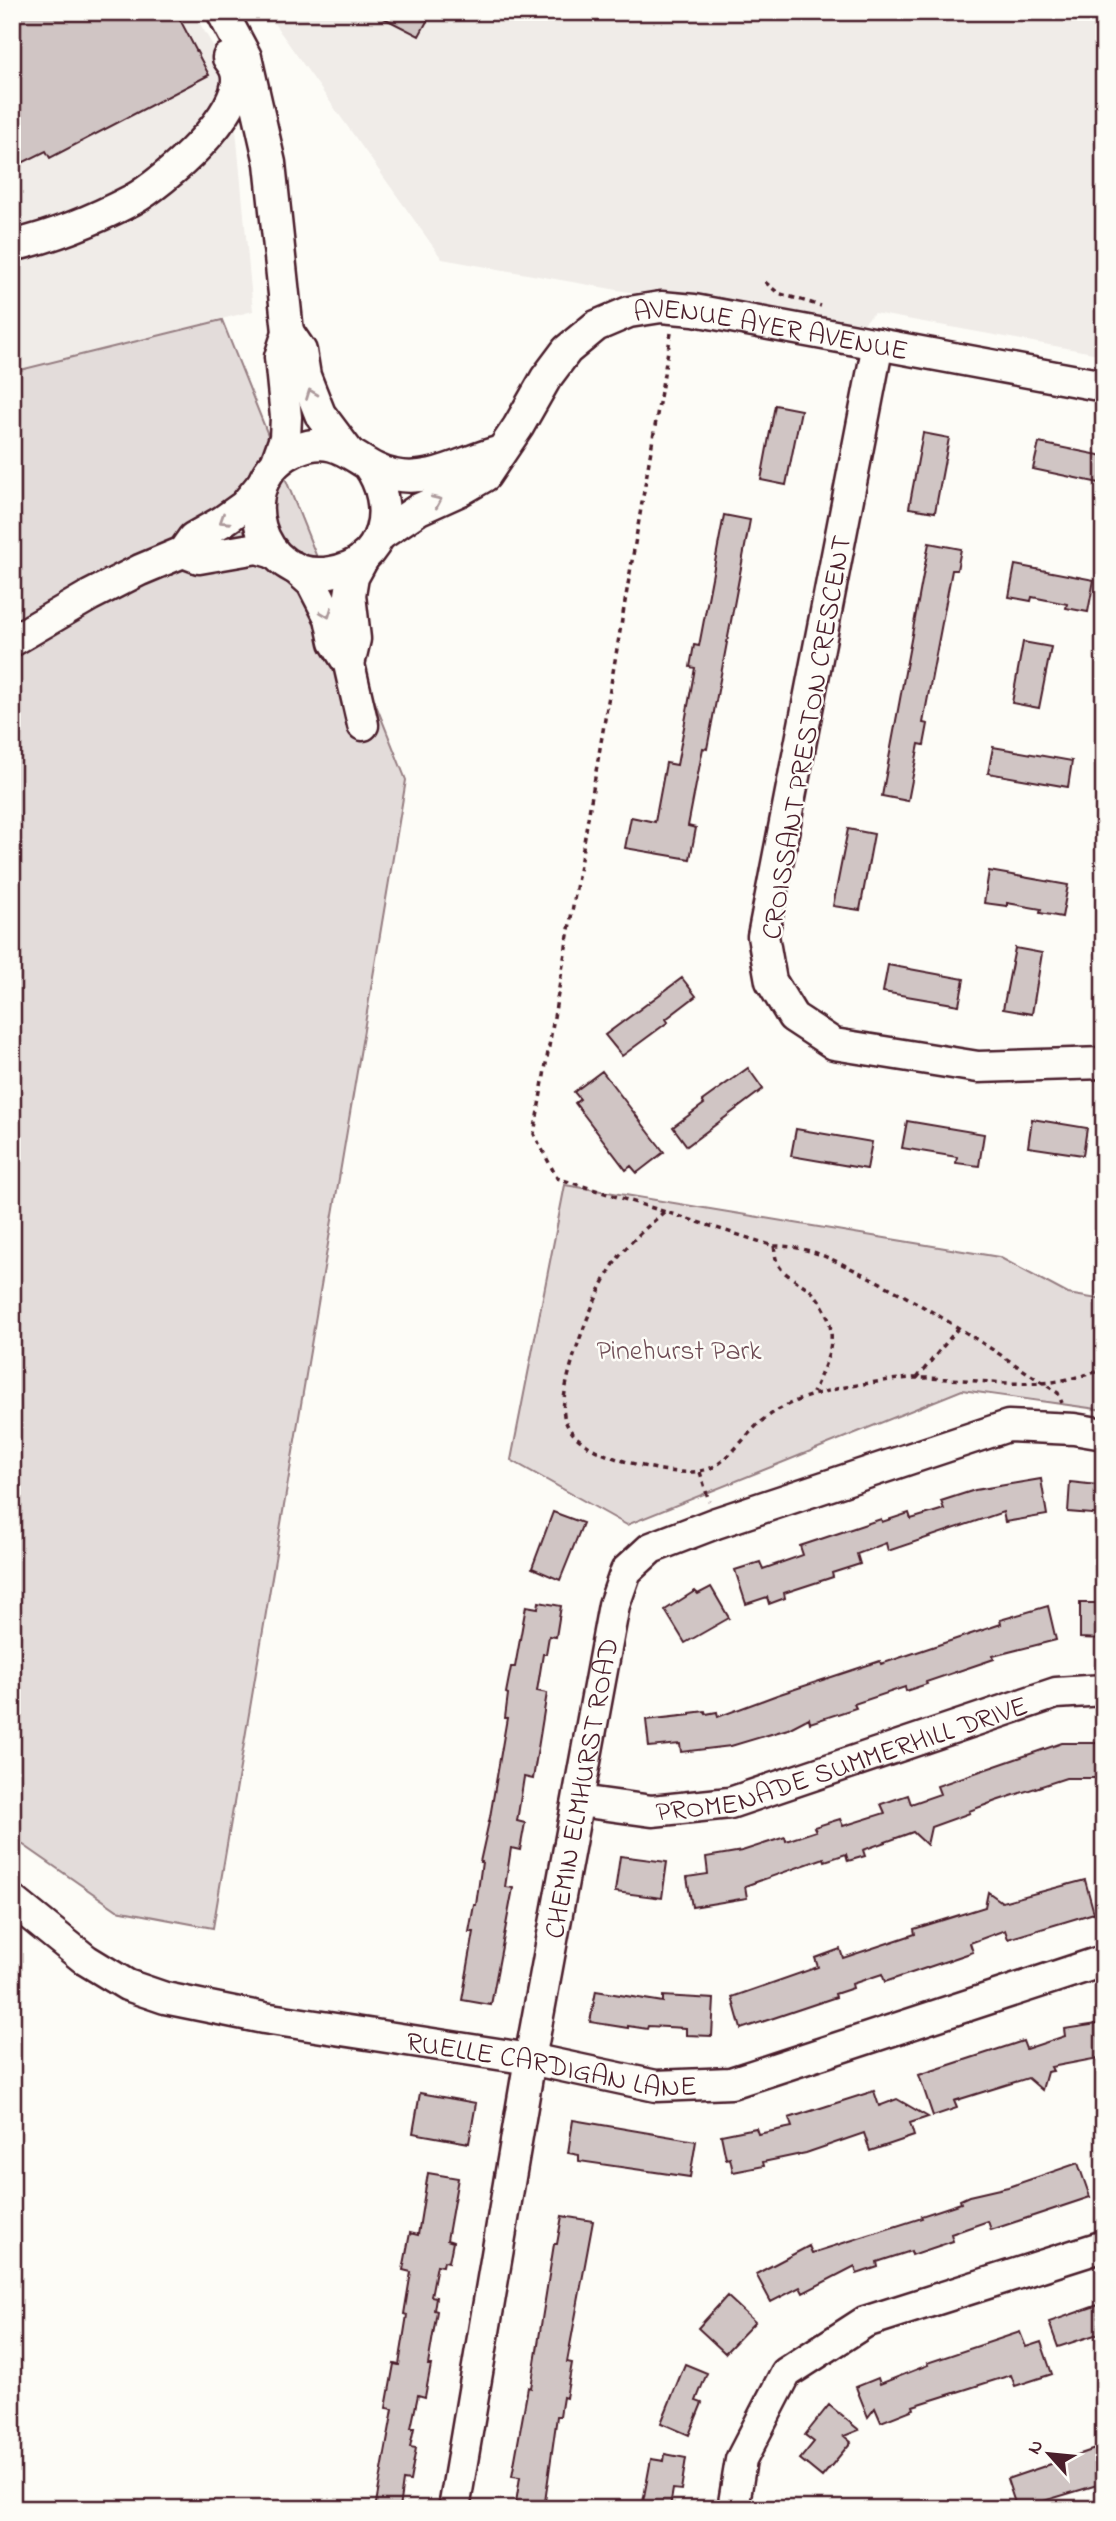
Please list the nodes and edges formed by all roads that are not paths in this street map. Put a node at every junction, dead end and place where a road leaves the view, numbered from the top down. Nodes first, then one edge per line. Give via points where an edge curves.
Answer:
1 (202, 12) edge
2 (222, 12) edge
3 (12, 246) edge
4 (288, 332) junction
5 (878, 344) junction
6 (1104, 386) edge
7 (501, 451) junction
8 (358, 458) junction
9 (269, 474) junction
10 (371, 547) junction
11 (183, 552) junction
12 (284, 560) junction
13 (12, 642) edge
14 (349, 664) junction
15 (363, 725) dead end
16 (1104, 1063) edge
17 (1104, 1434) edge
18 (1104, 1690) edge
19 (579, 1801) junction
20 (12, 1900) edge
21 (1104, 1963) edge
22 (530, 2059) junction
23 (1104, 2246) edge
24 (454, 2509) edge
25 (733, 2509) edge

1 - 3 street via 237,73 233,101 214,129 135,198 94,219
2 - 4 street via 246,57 270,163
8 -> 4 street via 320,414 301,351
4 - 9 street via 280,357 285,439
5 - 6 street, AVENUE AYER AVENUE
5 - 7 street, AVENUE AYER AVENUE via 694,310 661,307 629,312 596,326 567,350
5 - 16 street, CROISSANT PRESTON CRESCENT via 763,936 771,981 793,1017 835,1044 978,1067
7 - 8 street via 428,476 393,475
10 -> 7 street, AVENUE AYER AVENUE via 419,509 485,476
8 - 9 street via 323,445 310,446 298,449
8 - 10 street via 381,487 384,499 385,512
9 -> 11 street via 244,506 193,538
9 - 12 street via 257,508 258,520 267,544
10 - 12 street via 343,569 331,572 318,573
10 - 14 street via 353,577 350,595 355,639
11 - 12 street via 199,558 257,548
11 - 13 street via 89,596
12 -> 14 street via 312,583 330,618 335,642
14 - 15 street
17 - 19 street, CHEMIN ELMHURST ROAD via 1009,1426 651,1548 626,1571 614,1605
18 - 19 street, PROMENADE SUMMERHILL DRIVE via 1056,1693 730,1803 652,1811
19 - 22 street, CHEMIN ELMHURST ROAD
20 - 22 street, RUELLE CARDIGAN LANE via 86,1959 127,1985 165,1998
21 - 22 street, RUELLE CARDIGAN LANE via 731,2083 656,2086
22 - 24 street, CHEMIN ELMHURST ROAD
23 - 25 street via 865,2322 786,2373 741,2459

